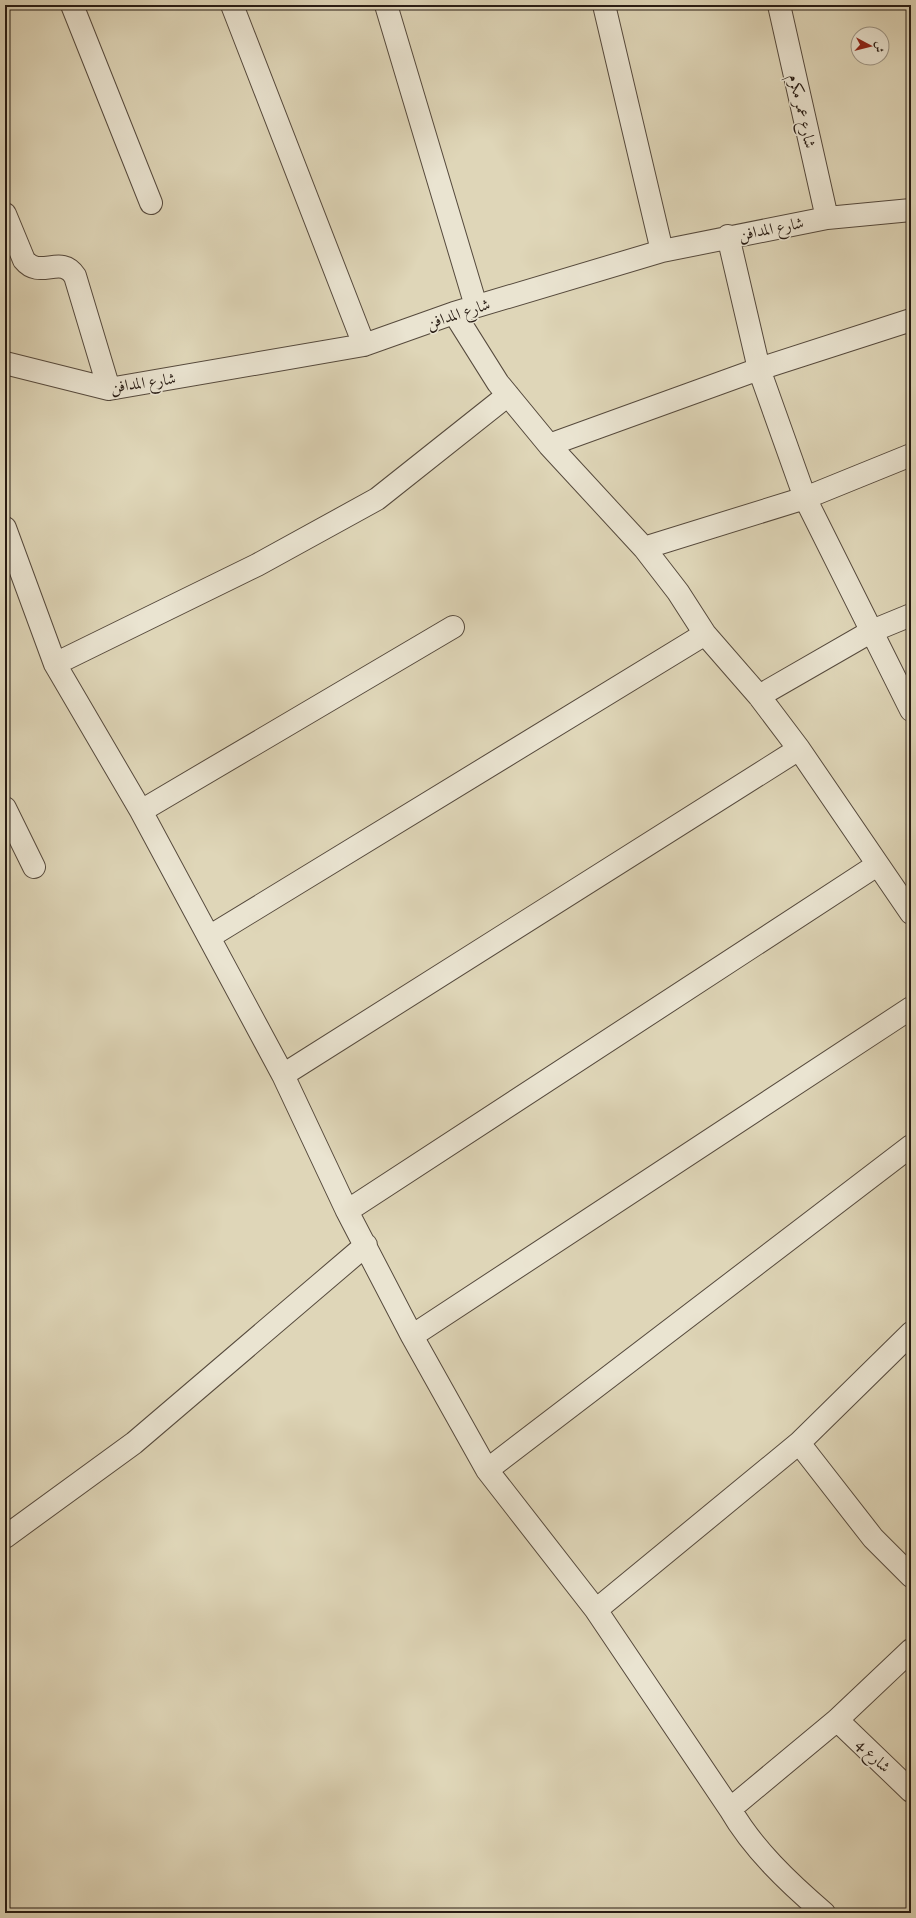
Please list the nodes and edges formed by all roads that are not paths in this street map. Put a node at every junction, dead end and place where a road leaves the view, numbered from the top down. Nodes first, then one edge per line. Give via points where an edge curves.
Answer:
1 (72, 5) edge
2 (232, 5) edge
3 (386, 5) edge
4 (604, 5) edge
5 (779, 5) edge
6 (151, 203) dead end
7 (911, 210) edge
8 (5, 214) edge
9 (827, 218) junction
10 (728, 236) junction
11 (662, 250) junction
12 (476, 306) junction
13 (454, 313) junction
14 (911, 320) edge
15 (364, 345) junction
16 (5, 363) edge
17 (760, 369) junction
18 (109, 389) junction
19 (508, 395) junction
20 (549, 445) junction
21 (911, 456) edge
22 (805, 498) junction
23 (5, 528) edge
24 (644, 548) junction
25 (911, 615) edge
26 (453, 627) dead end
27 (872, 631) junction
28 (705, 634) junction
29 (55, 664) junction
30 (759, 696) junction
31 (911, 710) edge
32 (799, 749) junction
33 (5, 808) edge
34 (141, 811) junction
35 (877, 865) junction
36 (34, 867) dead end
37 (911, 913) edge
38 (209, 937) junction
39 (911, 1008) edge
40 (283, 1075) junction
41 (911, 1146) edge
42 (347, 1211) junction
43 (366, 1244) junction
44 (911, 1333) edge
45 (412, 1336) junction
46 (799, 1443) junction
47 (488, 1470) junction
48 (5, 1537) edge
49 (911, 1576) edge
50 (596, 1610) junction
51 (911, 1650) edge
52 (837, 1720) junction
53 (911, 1791) edge
54 (730, 1809) junction
55 (824, 1913) edge

1 - 6 street
2 - 15 street
3 - 12 street
4 - 11 street
5 - 9 street, شارع عمر مكرم
7 - 9 street, شارع المدافن
8 - 18 street via 28,266 65,267 71,270
9 - 10 street, شارع المدافن
10 - 11 street, شارع المدافن
10 - 17 street
11 - 12 street, شارع المدافن
12 - 13 street, شارع المدافن
13 - 15 street, شارع المدافن
13 - 19 street
14 - 17 street
15 - 18 street, شارع المدافن
16 - 18 street, شارع المدافن
17 - 20 street
17 - 22 street
19 - 20 street
19 - 29 street via 377,499 256,565
20 - 24 street
21 - 22 street
22 - 24 street
22 - 27 street
23 - 29 street
24 - 28 street via 678,592
25 - 27 street
26 - 34 street
27 - 30 street
27 - 31 street
28 - 30 street
28 - 38 street
29 - 34 street
30 - 32 street
32 - 35 street
32 - 40 street
33 - 36 street
34 - 38 street
35 - 37 street
35 - 42 street
38 - 40 street
39 - 45 street
40 - 42 street
41 - 47 street
42 - 43 street
43 - 45 street
43 - 48 street via 134,1443
44 - 46 street
45 - 47 street
46 - 49 street via 873,1538
46 - 50 street
47 - 50 street
50 - 54 street
51 - 52 street
52 - 53 street, شارع 4
52 - 54 street
54 - 55 street via 740,1828 795,1887

